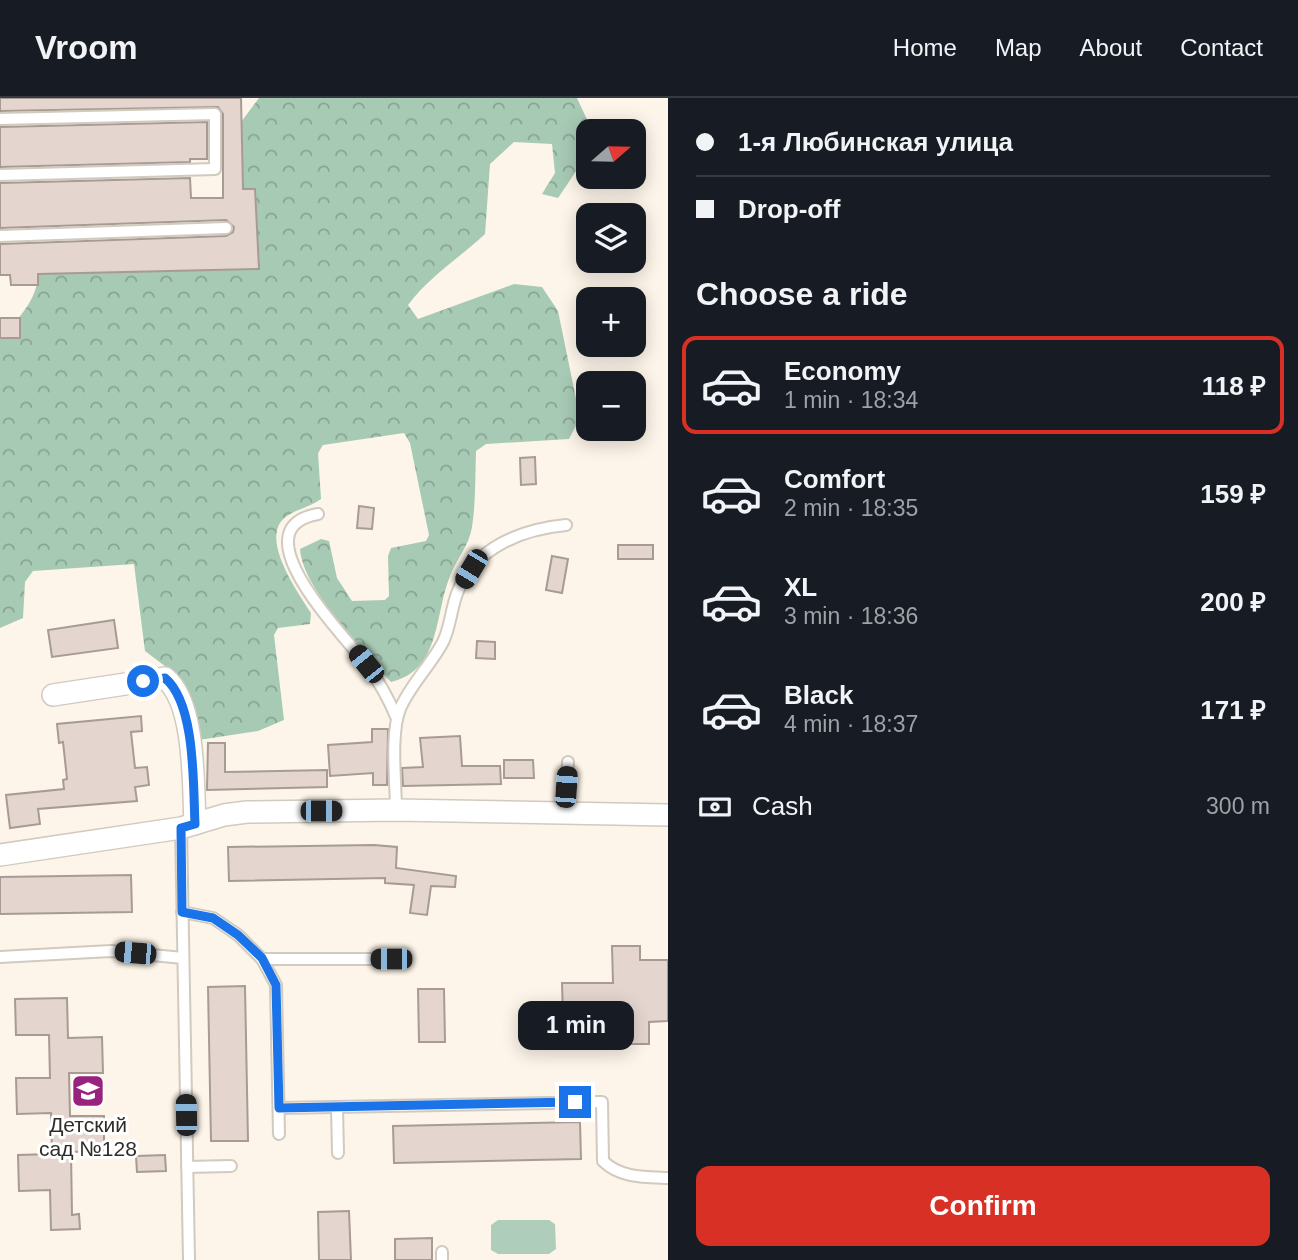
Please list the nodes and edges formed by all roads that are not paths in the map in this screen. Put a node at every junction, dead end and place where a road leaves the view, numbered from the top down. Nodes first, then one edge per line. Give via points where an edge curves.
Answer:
1 (0, 118) edge
2 (0, 175) edge
3 (226, 228) dead end
4 (0, 236) edge
5 (318, 514) dead end
6 (566, 525) dead end
7 (53, 695) dead end
8 (397, 719) junction
9 (568, 762) dead end
10 (396, 810) junction
11 (565, 813) junction
12 (668, 815) edge
13 (188, 826) junction
14 (0, 855) edge
15 (182, 912) junction
16 (0, 957) edge
17 (183, 958) junction
18 (262, 958) junction
19 (391, 959) dead end
20 (337, 1107) junction
21 (279, 1108) junction
22 (279, 1134) dead end
23 (338, 1153) dead end
24 (187, 1167) junction
25 (231, 1167) dead end
26 (668, 1178) edge
27 (189, 1260) edge

1 - 2 lane via 215,114 215,169
3 - 4 lane
5 - 8 lane via 295,520 290,528 287,540 292,562 387,695
6 - 8 lane via 514,536 471,569 458,590 444,640
7 - 13 street via 165,678 175,686 191,750
8 - 10 lane
9 - 11 lane
10 - 11 street
10 - 13 street via 247,812
11 - 12 street
13 - 14 street
13 - 15 lane
15 - 17 lane
15 - 18 lane via 213,918
16 - 17 lane via 111,951
17 - 24 lane
18 - 19 lane
18 - 21 lane via 276,985
20 - 21 lane
20 - 23 lane
20 - 26 lane via 602,1102 603,1161 632,1176
21 - 22 lane
24 - 25 lane
24 - 27 lane

